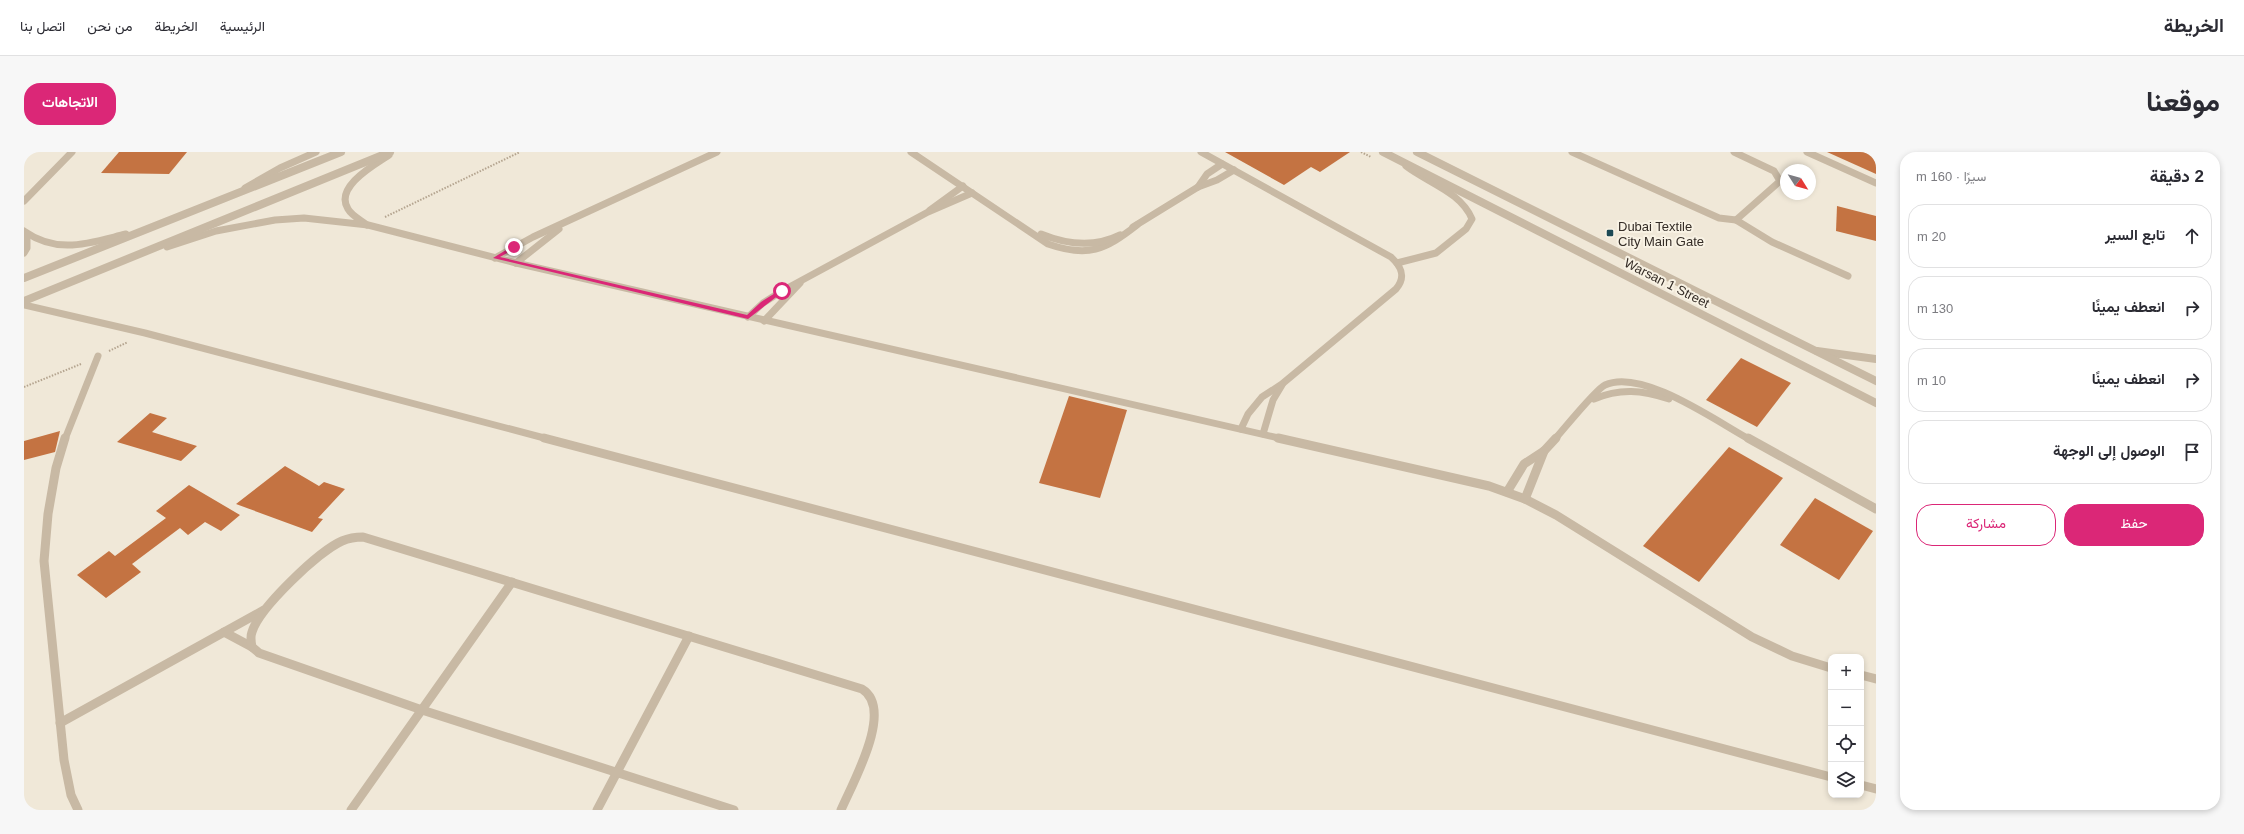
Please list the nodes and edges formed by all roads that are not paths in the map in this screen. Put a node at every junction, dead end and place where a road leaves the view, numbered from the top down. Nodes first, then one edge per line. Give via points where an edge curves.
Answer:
1 (72, 152) edge
2 (316, 152) edge
3 (342, 152) edge
4 (392, 152) edge
5 (717, 152) edge
6 (911, 152) edge
7 (1200, 152) edge
8 (1383, 152) edge
9 (1417, 152) edge
10 (1572, 152) edge
11 (1734, 152) edge
12 (1807, 152) edge
13 (1401, 161) junction
14 (1222, 164) junction
15 (1234, 170) junction
16 (1876, 183) edge
17 (963, 186) junction
18 (1198, 187) junction
19 (972, 192) junction
20 (229, 197) junction
21 (24, 201) edge
22 (928, 212) junction
23 (571, 220) junction
24 (1736, 220) junction
25 (368, 225) junction
26 (146, 230) junction
27 (26, 233) edge
28 (24, 253) edge
29 (496, 258) junction
30 (128, 259) junction
31 (516, 263) junction
32 (1397, 263) junction
33 (1848, 276) dead end
34 (24, 278) edge
35 (802, 281) junction
36 (24, 301) edge
37 (24, 305) edge
38 (748, 317) junction
39 (764, 322) junction
40 (1816, 351) junction
41 (98, 356) dead end
42 (1876, 359) edge
43 (1876, 381) edge
44 (1282, 384) junction
45 (1876, 403) edge
46 (1241, 429) junction
47 (1263, 434) junction
48 (1544, 451) junction
49 (1506, 492) junction
50 (1525, 499) junction
51 (1876, 509) edge
52 (512, 582) junction
53 (267, 608) junction
54 (224, 632) junction
55 (689, 636) junction
56 (252, 648) junction
57 (1828, 667) edge
58 (1864, 676) edge
59 (1876, 679) edge
60 (422, 710) junction
61 (60, 723) junction
62 (616, 772) junction
63 (1828, 776) edge
64 (1864, 786) edge
65 (1876, 789) edge
66 (78, 810) edge
67 (351, 810) edge
68 (597, 810) edge
69 (734, 810) edge
70 (841, 810) edge

1 - 21 lane
2 - 20 lane via 280,168
3 - 20 street
4 - 25 lane via 364,172 348,190 344,199 347,208
4 - 30 street
5 - 23 lane
6 - 17 lane
7 - 14 lane
8 - 13 street, Warsan 1 Street
9 - 40 street, Warsan 1 Street
10 - 24 lane via 1719,218
11 - 24 lane via 1774,171 1780,181
12 - 16 lane
13 - 32 lane via 1425,180 1463,202 1468,207 1472,219 1466,229 1436,253
13 - 45 street, Warsan 1 Street
14 - 15 lane
14 - 18 lane via 1207,174
15 - 18 lane
15 - 32 lane via 1391,257
17 - 19 lane
17 - 22 lane
18 - 19 lane via 1137,225 1108,248 1093,252 1062,250 1048,244
19 - 22 lane
20 - 26 street
22 - 35 lane
23 - 29 lane via 533,237
23 - 31 lane
24 - 33 lane via 1772,242
25 - 29 lane
25 - 30 lane via 304,218 275,220 216,231
26 - 27 lane via 94,242 60,246 50,245
26 - 34 street
27 - 28 lane via 27,248
29 - 31 lane
30 - 36 street
31 - 38 lane
32 - 44 lane via 1404,276 1402,283
35 - 38 lane via 772,297
35 - 39 lane
37 - 63 lane via 161,337
38 - 39 lane
39 - 46 lane
40 - 42 street
40 - 43 street, Warsan 1 Street
41 - 61 lane via 69,424 56,468 48,514 44,561
44 - 46 lane via 1255,402 1246,415
44 - 47 lane
46 - 47 lane
47 - 49 lane
48 - 49 lane via 1524,464
48 - 50 lane
48 - 51 lane via 1591,400 1610,392 1635,390 1691,407
49 - 50 lane
50 - 57 lane via 1556,515 1752,637 1792,656
52 - 53 lane via 363,537 350,538 324,551
52 - 55 lane
52 - 60 lane
53 - 54 lane
53 - 56 lane via 253,630 250,639
54 - 56 lane
54 - 61 lane
55 - 62 lane
55 - 70 lane via 861,688 872,699 876,712 874,729
56 - 60 lane via 259,653
58 - 59 lane
60 - 62 lane
60 - 67 lane
61 - 66 lane via 71,795
62 - 68 lane
62 - 69 lane
64 - 65 lane

